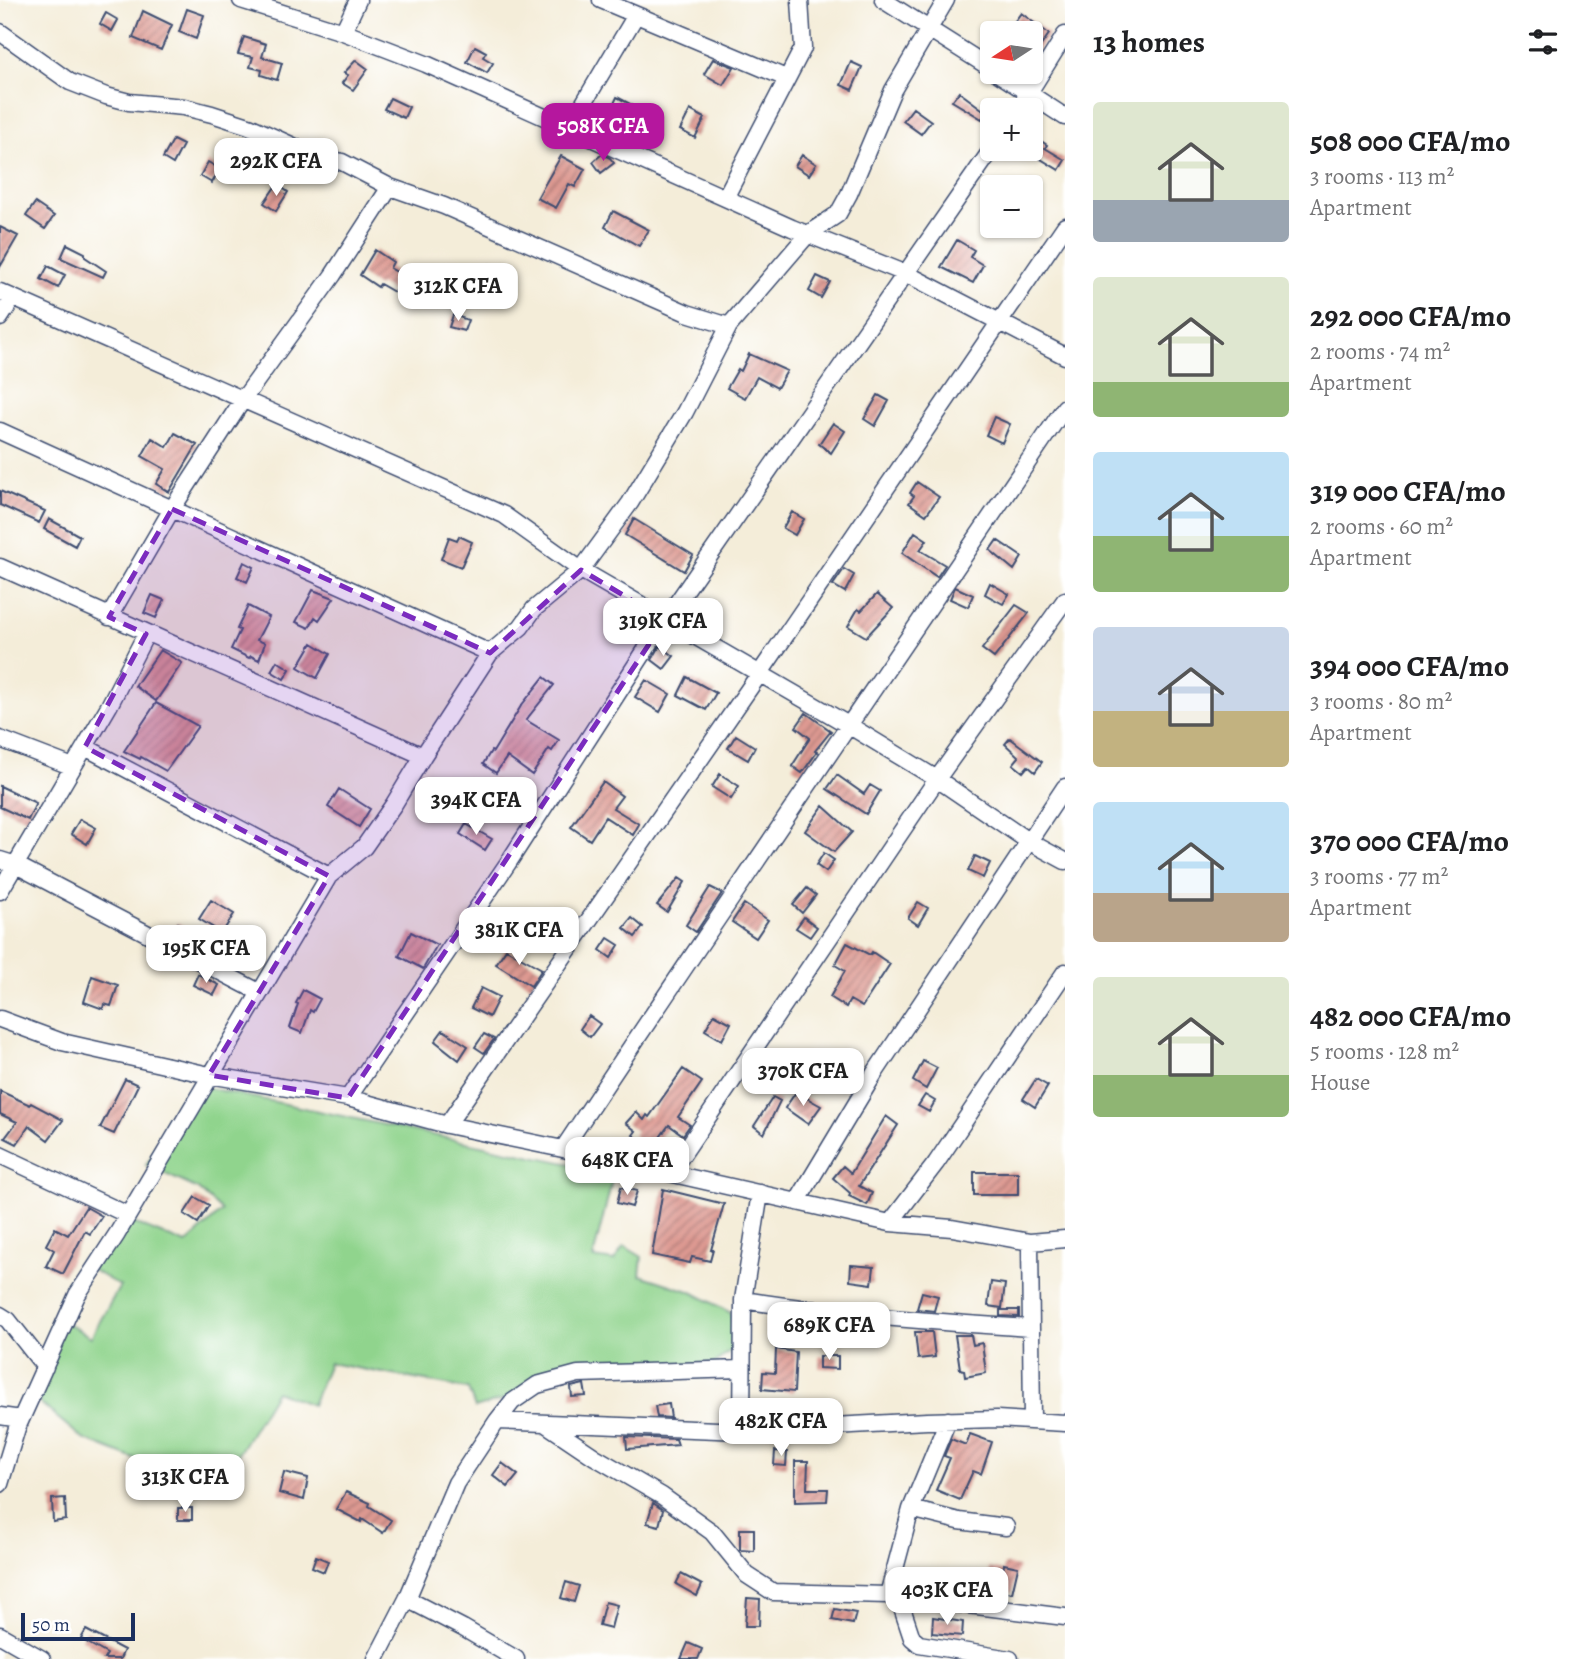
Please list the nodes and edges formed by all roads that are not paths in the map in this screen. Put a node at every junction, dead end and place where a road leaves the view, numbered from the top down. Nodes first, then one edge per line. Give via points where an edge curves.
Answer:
1 (240, 0) edge
2 (358, 0) edge
3 (601, 0) edge
4 (800, 0) edge
5 (883, 0) edge
6 (946, 0) edge
7 (636, 15) junction
8 (930, 30) junction
9 (0, 32) edge
10 (342, 32) junction
11 (1065, 35) edge
12 (980, 62) edge
13 (786, 78) junction
14 (1015, 84) edge
15 (1030, 93) junction
16 (1026, 98) edge
17 (1065, 117) edge
18 (569, 128) junction
19 (984, 161) edge
20 (390, 187) junction
21 (725, 198) junction
22 (1065, 226) edge
23 (808, 234) junction
24 (907, 274) junction
25 (6, 295) edge
26 (0, 318) edge
27 (1000, 323) junction
28 (729, 326) junction
29 (1065, 356) edge
30 (244, 398) junction
31 (1065, 407) edge
32 (0, 431) edge
33 (172, 509) junction
34 (0, 567) edge
35 (581, 570) junction
36 (1065, 600) edge
37 (109, 617) junction
38 (665, 620) junction
39 (146, 634) junction
40 (490, 653) junction
41 (760, 673) junction
42 (850, 726) junction
43 (0, 739) edge
44 (85, 747) junction
45 (423, 756) junction
46 (74, 767) junction
47 (937, 779) junction
48 (1065, 786) edge
49 (1028, 841) junction
50 (1065, 861) edge
51 (8, 863) edge
52 (329, 876) junction
53 (0, 891) edge
54 (1065, 972) edge
55 (259, 992) junction
56 (0, 1018) edge
57 (209, 1075) junction
58 (348, 1098) junction
59 (447, 1125) junction
60 (563, 1149) junction
61 (0, 1155) edge
62 (670, 1173) junction
63 (760, 1193) junction
64 (797, 1202) junction
65 (128, 1215) junction
66 (890, 1223) junction
67 (1065, 1239) edge
68 (1030, 1242) junction
69 (743, 1300) junction
70 (0, 1315) edge
71 (1030, 1328) junction
72 (45, 1367) junction
73 (743, 1369) junction
74 (0, 1416) edge
75 (22, 1419) junction
76 (948, 1420) junction
77 (1032, 1420) junction
78 (496, 1421) junction
79 (1065, 1423) edge
80 (546, 1424) junction
81 (742, 1430) junction
82 (0, 1484) edge
83 (911, 1509) junction
84 (1006, 1527) dead end
85 (893, 1595) junction
86 (407, 1599) junction
87 (1065, 1617) edge
88 (0, 1635) edge
89 (42, 1659) edge
90 (376, 1659) edge
91 (516, 1659) edge
92 (1010, 1659) edge

1 - 10 street
2 - 10 street
3 - 7 street
4 - 13 street via 803,48
5 - 8 street
6 - 8 street
7 - 13 street
7 - 18 street
8 - 12 street
8 - 23 street via 892,90 838,214
9 - 20 street via 71,82 94,92 212,114 342,162
10 - 18 street
11 - 15 street
13 - 21 street
14 - 15 street
15 - 16 street
15 - 17 street
18 - 21 street
19 - 24 street
20 - 28 street via 687,313
20 - 30 street
21 - 23 street
22 - 27 street
23 - 24 street
23 - 28 street
24 - 27 street
24 - 38 street
25 - 26 street
25 - 30 street
27 - 29 street
27 - 41 street
28 - 35 street via 685,412 630,503
30 - 33 street
30 - 35 street via 504,515
31 - 42 street
32 - 33 street
33 - 37 street
33 - 40 street
34 - 37 street
35 - 38 street
35 - 40 street
36 - 47 street
37 - 39 street
38 - 41 street
38 - 58 street
39 - 44 street
39 - 45 street
40 - 45 street
41 - 42 street
41 - 59 street
42 - 47 street
42 - 60 street
43 - 46 street
44 - 46 street
44 - 52 street
45 - 52 street via 364,847
46 - 51 street
47 - 49 street
47 - 62 street
48 - 49 street
49 - 50 street
49 - 64 street via 874,1074
51 - 53 street
51 - 55 street
52 - 55 street
54 - 66 street
55 - 57 street
56 - 57 street via 62,1042
57 - 58 street
57 - 65 street
58 - 59 street
59 - 60 street
60 - 62 street
61 - 65 street
62 - 63 street
63 - 64 street
63 - 69 street
64 - 66 street
65 - 72 street via 77,1296
66 - 68 street
67 - 68 street
68 - 71 street
69 - 71 street via 892,1320
69 - 73 street
70 - 72 street
71 - 77 street
72 - 75 street
73 - 78 street via 578,1374 537,1385 512,1402
73 - 81 street
74 - 75 street
75 - 82 street
76 - 77 street
76 - 81 street
76 - 83 street
77 - 79 street
78 - 80 street
78 - 86 street via 456,1483
80 - 81 street
80 - 85 street via 712,1532 747,1575 773,1591
83 - 84 street
83 - 85 street
85 - 87 street
85 - 92 street via 919,1644
86 - 90 street
86 - 91 street
88 - 89 street

